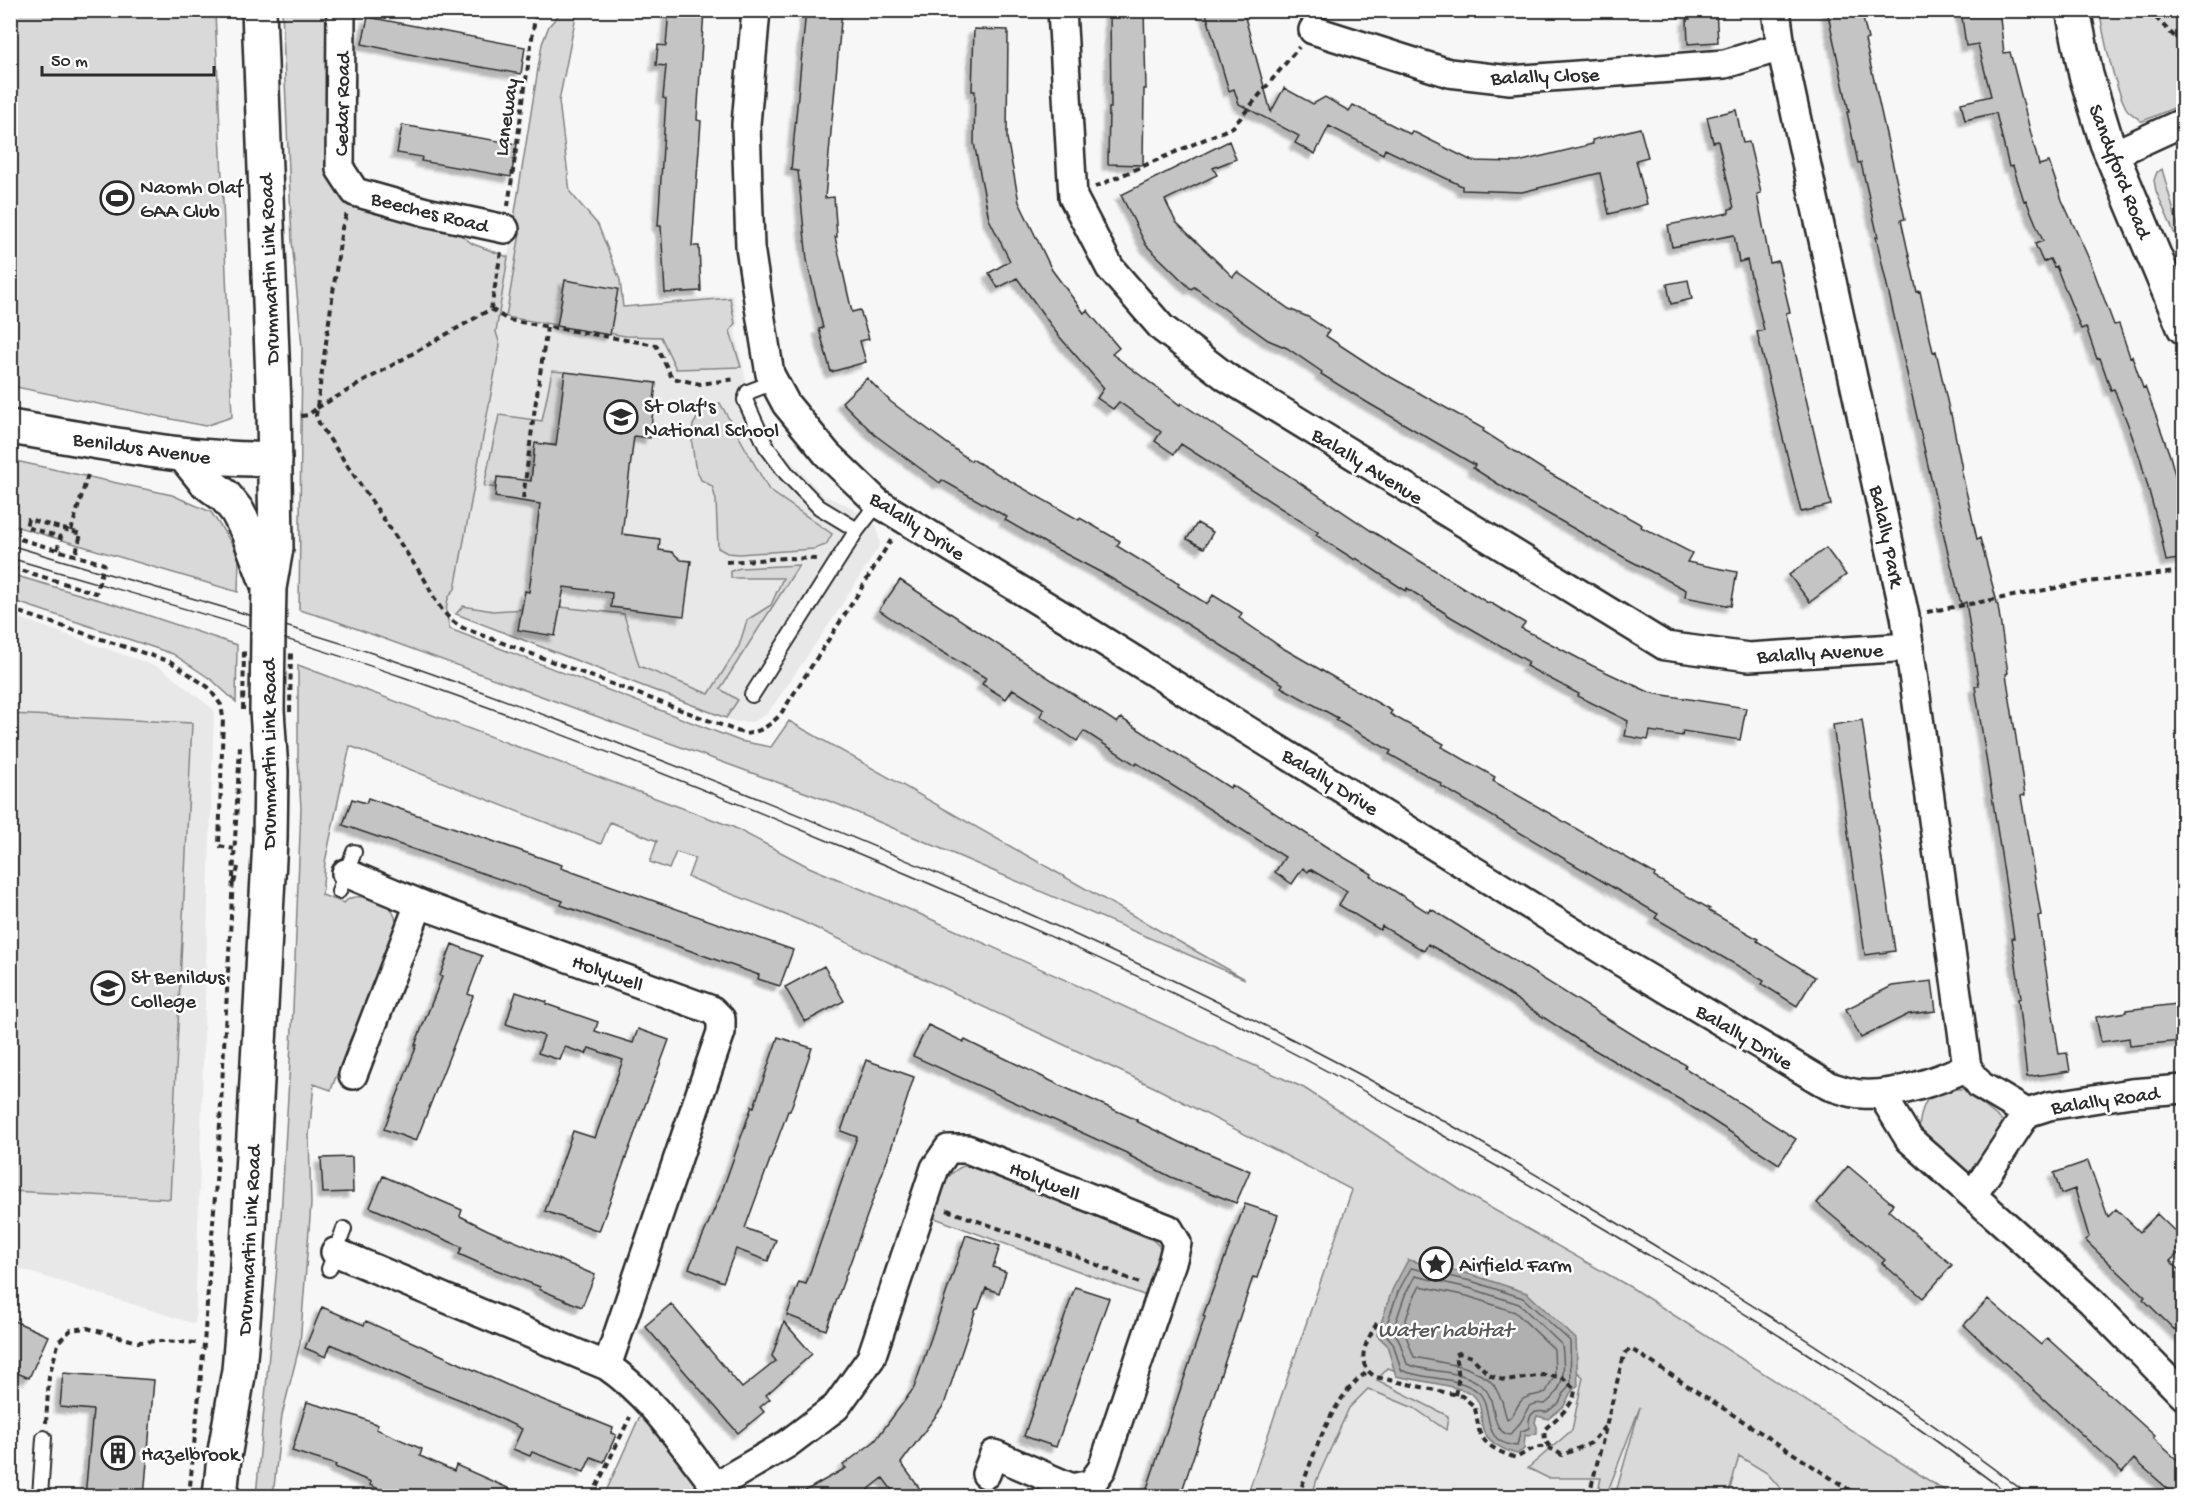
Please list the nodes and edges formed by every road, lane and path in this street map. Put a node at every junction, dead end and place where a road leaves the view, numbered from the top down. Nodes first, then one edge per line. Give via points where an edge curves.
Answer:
1 (259, 10) edge
2 (341, 10) edge
3 (536, 10) edge
4 (756, 10) edge
5 (1062, 10) edge
6 (1776, 10) edge
7 (2073, 10) edge
8 (2148, 10) edge
9 (1313, 30) joint
10 (2184, 41) edge
11 (1781, 47) junction
12 (2184, 122) edge
13 (2112, 155) junction
14 (355, 192) junction
15 (1073, 197) junction
16 (505, 229) junction
17 (491, 309) junction
18 (548, 327) junction
19 (2184, 327) edge
20 (772, 378) junction
21 (317, 408) junction
22 (274, 417) junction
23 (10, 427) edge
24 (184, 455) junction
25 (275, 459) junction
26 (88, 471) dead end
27 (523, 499) dead end
28 (878, 503) junction
29 (904, 519) junction
30 (857, 530) junction
31 (71, 531) junction
32 (10, 536) edge
33 (57, 550) junction
34 (75, 556) junction
35 (726, 562) dead end
36 (836, 563) junction
37 (10, 567) edge
38 (2184, 571) edge
39 (268, 588) junction
40 (10, 609) edge
41 (1905, 616) junction
42 (1910, 647) junction
43 (752, 695) dead end
44 (240, 740) dead end
45 (234, 849) junction
46 (346, 872) dead end
47 (419, 904) junction
48 (1967, 1067) junction
49 (353, 1075) dead end
50 (2184, 1089) edge
51 (1882, 1095) junction
52 (2027, 1113) junction
53 (1973, 1196) junction
54 (924, 1202) junction
55 (336, 1250) dead end
56 (1162, 1292) junction
57 (1377, 1323) dead end
58 (197, 1344) dead end
59 (607, 1366) junction
60 (1367, 1372) junction
61 (1455, 1395) junction
62 (2184, 1396) edge
63 (633, 1411) dead end
64 (1609, 1422) junction
65 (44, 1438) joint
66 (1551, 1448) junction
67 (986, 1473) dead end
68 (718, 1491) edge
69 (40, 1497) edge
70 (189, 1497) edge
71 (220, 1497) edge
72 (592, 1497) edge
73 (1298, 1497) edge
74 (1589, 1497) edge
75 (1858, 1497) edge

1 - 22 main road, Drummartin Link Road
2 - 14 street, Cedar Road via 340,169
3 - 16 path, Laneway
4 - 20 street, Balally Drive via 746,124 750,247
5 - 15 street, Balally Avenue
6 - 11 street, Balally Park
7 - 13 main road, Sandyford Road via 2086,75
8 - 10 path via 2178,40
9 - 11 street, Balally Close via 1449,73 1510,80 1725,64
9 - 15 path via 1233,127
11 - 41 street, Balally Park
12 - 13 street
13 - 19 main road, Sandyford Road
14 - 16 street, Beeches Road
14 - 21 path via 342,228
15 - 42 street, Balally Avenue via 1110,268 1162,328 1226,377 1665,646 1749,657
16 - 17 path, Laneway
17 - 18 path via 508,320
17 - 21 path
18 - 20 path via 656,345 672,378 700,384
18 - 27 path
20 - 28 street, Balally Drive via 786,404 827,454
20 - 30 lane via 748,392 745,400 766,446 819,507
21 - 22 path via 308,415
21 - 29 path via 320,425 415,564 438,607 452,622 745,734 768,726 780,715
22 - 25 main road, Drummartin Link Road
23 - 24 main road, Benildus Avenue
24 - 25 main road, Benildus Avenue
24 - 39 main road via 237,512
25 - 39 main road, Drummartin Link Road via 276,548
26 - 31 path
28 - 29 street, Balally Drive
28 - 30 lane
29 - 51 street, Balally Drive via 1829,1086
30 - 36 lane
31 - 33 path via 28,519 26,527 61,537
31 - 34 path via 81,534
32 - 33 path
33 - 34 path
34 - 37 path via 104,564 96,593
35 - 36 path via 786,558
36 - 43 lane
38 - 41 path via 2088,582
39 - 71 main road, Drummartin Link Road, bridge via 251,713 271,771 270,840 240,1370
40 - 45 path via 171,662 208,687 221,705 223,717 219,846
41 - 42 street, Balally Park
42 - 48 street, Balally Park
44 - 45 path
45 - 70 path via 213,1229
46 - 47 street, Holywell
47 - 49 street
47 - 59 street, Holywell via 712,1010 721,1019 721,1032
48 - 51 street
48 - 52 street, Balally Road via 1980,1085
50 - 52 street, Balally Road via 2131,1093
51 - 53 street via 1909,1138
52 - 53 street, Balally Road
53 - 62 street via 2091,1301
54 - 56 path via 1071,1254
54 - 56 street, Holywell via 935,1168 948,1149 967,1149 1168,1229 1177,1243
54 - 68 street, Holywell via 871,1358 836,1407
55 - 59 street, Holywell
56 - 67 street, Holywell via 1102,1469 1090,1484 1072,1488 994,1454
57 - 60 path via 1367,1340 1363,1364
58 - 65 path via 148,1343 87,1328 71,1330 59,1341 50,1376
59 - 68 street, Holywell via 647,1400
60 - 61 path
60 - 73 path via 1354,1382 1334,1410
61 - 66 path via 1474,1406 1479,1430 1499,1453 1516,1458 1539,1446
61 - 66 path via 1459,1377 1455,1355 1459,1353 1472,1357 1490,1375 1506,1381 1542,1375 1562,1377 1575,1389 1575,1397 1544,1430
63 - 72 path
64 - 66 path via 1591,1443 1580,1449 1562,1455
64 - 74 path
64 - 75 path via 1623,1359 1631,1349
65 - 69 lane

